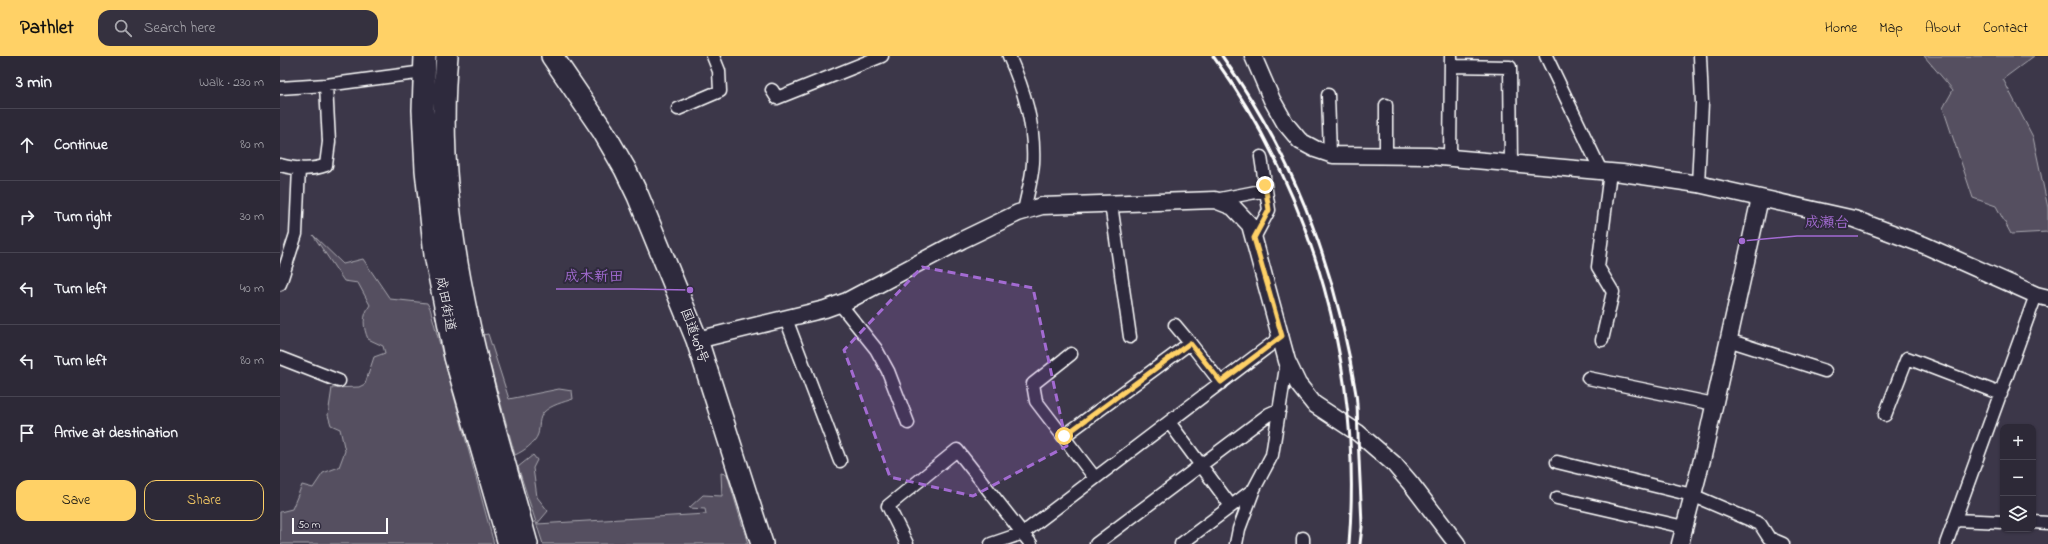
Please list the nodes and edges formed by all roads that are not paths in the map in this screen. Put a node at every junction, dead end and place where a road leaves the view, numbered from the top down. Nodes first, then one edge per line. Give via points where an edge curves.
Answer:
1 (447, 56) edge
2 (552, 56) edge
3 (713, 56) edge
4 (882, 56) edge
5 (1009, 56) edge
6 (1253, 56) edge
7 (1546, 56) edge
8 (1700, 56) edge
9 (1451, 61) edge
10 (425, 64) edge
11 (326, 85) junction
12 (280, 88) edge
13 (772, 90) dead end
14 (1328, 95) dead end
15 (1386, 105) dead end
16 (678, 109) dead end
17 (1330, 154) junction
18 (1386, 156) junction
19 (1261, 157) dead end
20 (1450, 158) junction
21 (1511, 163) junction
22 (280, 165) edge
23 (299, 168) junction
24 (1605, 172) junction
25 (1698, 184) junction
26 (1266, 190) junction
27 (1760, 198) junction
28 (1215, 200) junction
29 (1111, 204) junction
30 (1024, 211) junction
31 (1254, 238) junction
32 (280, 284) edge
33 (2042, 297) edge
34 (840, 304) junction
35 (786, 319) junction
36 (1175, 324) dead end
37 (1282, 336) junction
38 (1130, 337) dead end
39 (697, 340) junction
40 (1602, 340) dead end
41 (1728, 340) junction
42 (1190, 343) junction
43 (1071, 354) dead end
44 (280, 358) edge
45 (1288, 361) junction
46 (1825, 370) dead end
47 (1588, 378) dead end
48 (339, 381) dead end
49 (1221, 382) junction
50 (2001, 394) junction
51 (1714, 404) junction
52 (1280, 409) junction
53 (1885, 415) dead end
54 (1169, 422) junction
55 (908, 423) dead end
56 (1064, 436) junction
57 (840, 461) dead end
58 (1557, 462) dead end
59 (1202, 466) junction
60 (1095, 478) junction
61 (1254, 489) junction
62 (1692, 495) junction
63 (1556, 498) dead end
64 (1231, 506) junction
65 (1955, 520) junction
66 (2000, 522) edge
67 (2036, 522) edge
68 (2048, 523) edge
69 (1684, 527) junction
70 (1023, 533) junction
71 (1455, 543) edge
72 (509, 544) edge
73 (527, 544) edge
74 (762, 544) edge
75 (907, 544) edge
76 (991, 544) edge
77 (1031, 544) edge
78 (1096, 544) edge
79 (1181, 544) edge
80 (1236, 544) edge
81 (1680, 544) edge
82 (1783, 544) edge
83 (1946, 544) edge

1 - 73 highway, 成田街道 via 443,126 446,184 454,253 477,365
2 - 39 highway, 国道409号 via 603,131 625,169
3 - 16 street via 719,71 720,91
4 - 13 street via 777,98
5 - 30 street via 1022,85 1033,133 1032,164
6 - 17 street via 1285,123 1300,141
7 - 24 street
8 - 25 street via 1702,103
9 - 20 street
9 - 21 street via 1510,67
10 - 11 street
10 - 72 highway, 成田街道 via 426,170 435,255 455,357
11 - 12 street
11 - 23 street via 329,142 326,165
14 - 17 street
15 - 18 street
17 - 18 street
18 - 20 street
19 - 26 street
20 - 21 street
21 - 24 street
22 - 23 street
23 - 32 street via 296,234
24 - 25 street
24 - 40 street via 1598,267 1613,292
25 - 27 street
26 - 28 street
26 - 31 street via 1269,210
27 - 33 street via 1854,219 1924,245
27 - 41 street
28 - 29 street
28 - 31 street via 1233,207 1250,225
29 - 30 street via 1042,206
29 - 38 street
30 - 34 street via 962,240
31 - 37 street
33 - 50 street
34 - 35 street
34 - 55 street via 876,349 888,371
35 - 39 street
35 - 57 street
36 - 42 street
37 - 45 street
37 - 49 street
39 - 74 highway, 国道409号
41 - 46 street
41 - 51 street
42 - 49 street
42 - 56 street
43 - 56 street via 1033,384 1036,401
44 - 48 street
45 - 52 street
45 - 71 street via 1298,384 1314,404 1358,433 1394,464
47 - 51 street
49 - 54 street
50 - 53 street via 1907,358
50 - 65 street
51 - 62 street
52 - 59 street via 1269,414
52 - 61 street via 1272,455
54 - 59 street
54 - 60 street
56 - 60 street
58 - 62 street
59 - 64 street
59 - 78 street
60 - 70 street
61 - 64 street
61 - 80 street
62 - 69 street
62 - 82 street via 1760,524 1769,538
63 - 69 street
64 - 79 street
65 - 66 street
65 - 83 street
67 - 68 street
69 - 81 street
70 - 75 street via 957,450 888,506
70 - 76 street
70 - 77 street

